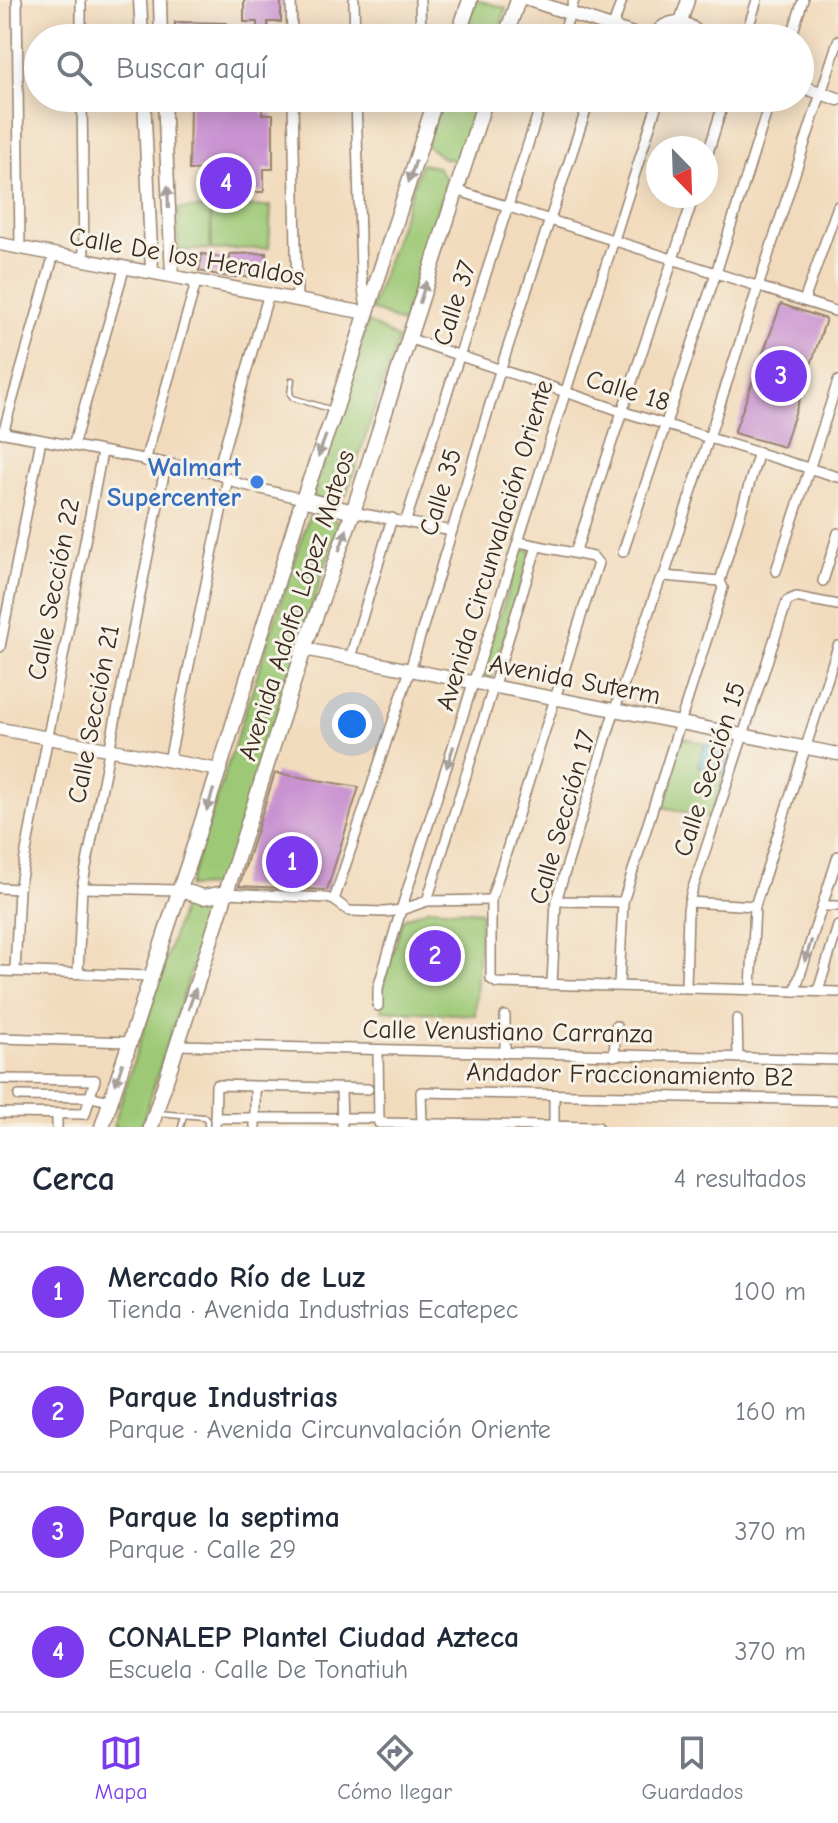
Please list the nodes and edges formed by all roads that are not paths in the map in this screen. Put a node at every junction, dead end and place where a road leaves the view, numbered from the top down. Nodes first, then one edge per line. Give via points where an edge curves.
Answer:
1 (17, 0) edge
2 (81, 0) edge
3 (140, 0) edge
4 (160, 0) edge
5 (291, 0) edge
6 (354, 0) edge
7 (420, 0) edge
8 (470, 0) edge
9 (518, 0) edge
10 (529, 0) edge
11 (622, 0) edge
12 (688, 0) edge
13 (757, 0) edge
14 (803, 0) edge
15 (572, 6) edge
16 (681, 22) junction
17 (81, 24) edge
18 (141, 24) edge
19 (161, 24) edge
20 (292, 24) edge
21 (355, 24) edge
22 (421, 24) edge
23 (462, 24) edge
24 (510, 24) edge
25 (599, 24) edge
26 (614, 24) edge
27 (666, 24) edge
28 (685, 24) edge
29 (749, 24) edge
30 (795, 24) edge
31 (838, 41) edge
32 (814, 91) edge
33 (820, 93) junction
34 (838, 99) edge
35 (82, 112) edge
36 (145, 112) edge
37 (165, 112) edge
38 (293, 112) edge
39 (356, 112) edge
40 (431, 112) edge
41 (481, 112) edge
42 (539, 112) edge
43 (585, 112) edge
44 (654, 112) edge
45 (721, 112) edge
46 (767, 112) edge
47 (713, 136) edge
48 (456, 190) junction
49 (509, 206) junction
50 (838, 206) edge
51 (690, 208) edge
52 (551, 219) junction
53 (612, 240) junction
54 (0, 244) edge
55 (20, 248) junction
56 (54, 254) junction
57 (84, 260) junction
58 (674, 260) junction
59 (125, 266) junction
60 (152, 271) junction
61 (716, 273) junction
62 (172, 275) junction
63 (197, 279) junction
64 (760, 287) junction
65 (269, 293) junction
66 (297, 298) junction
67 (804, 301) junction
68 (838, 312) edge
69 (366, 313) junction
70 (408, 338) junction
71 (460, 356) junction
72 (500, 371) junction
73 (292, 380) dead end
74 (838, 381) edge
75 (565, 393) junction
76 (335, 411) junction
77 (624, 412) junction
78 (666, 425) junction
79 (1, 433) edge
80 (709, 438) junction
81 (41, 440) junction
82 (73, 446) junction
83 (102, 452) junction
84 (759, 452) junction
85 (145, 461) junction
86 (166, 464) junction
87 (808, 468) junction
88 (217, 473) junction
89 (838, 477) edge
90 (228, 478) junction
91 (303, 499) junction
92 (353, 512) junction
93 (392, 518) junction
94 (406, 520) junction
95 (452, 531) junction
96 (838, 533) edge
97 (519, 542) junction
98 (537, 546) junction
99 (623, 552) dead end
100 (575, 553) junction
101 (776, 571) dead end
102 (664, 576) junction
103 (720, 581) junction
104 (823, 581) dead end
105 (838, 605) edge
106 (838, 646) edge
107 (0, 647) edge
108 (304, 649) junction
109 (350, 658) junction
110 (410, 670) junction
111 (474, 682) junction
112 (492, 686) junction
113 (556, 698) junction
114 (615, 709) junction
115 (681, 722) junction
116 (0, 729) edge
117 (744, 735) junction
118 (47, 738) junction
119 (805, 748) junction
120 (108, 750) junction
121 (838, 754) edge
122 (169, 761) junction
123 (219, 770) junction
124 (838, 856) edge
125 (0, 888) edge
126 (82, 888) junction
127 (19, 889) junction
128 (181, 890) junction
129 (227, 893) junction
130 (334, 900) junction
131 (491, 900) junction
132 (427, 901) junction
133 (556, 901) junction
134 (623, 902) junction
135 (689, 902) junction
136 (755, 906) junction
137 (823, 906) junction
138 (838, 906) edge
139 (401, 910) junction
140 (838, 926) edge
141 (0, 971) edge
142 (15, 971) junction
143 (78, 973) junction
144 (152, 976) junction
145 (552, 984) junction
146 (619, 985) junction
147 (686, 987) junction
148 (751, 989) junction
149 (795, 991) junction
150 (818, 991) junction
151 (838, 992) edge
152 (378, 1006) dead end
153 (505, 1016) dead end
154 (737, 1019) dead end
155 (616, 1026) dead end
156 (0, 1038) edge
157 (130, 1042) junction
158 (177, 1045) junction
159 (378, 1050) junction
160 (505, 1053) junction
161 (614, 1056) junction
162 (738, 1058) junction
163 (838, 1060) edge
164 (0, 1079) edge
165 (19, 1079) junction
166 (255, 1087) junction
167 (341, 1089) junction
168 (368, 1089) dead end
169 (554, 1095) junction
170 (19, 1096) junction
171 (91, 1097) junction
172 (838, 1100) edge
173 (111, 1101) junction
174 (0, 1113) edge
175 (19, 1113) junction
176 (57, 1114) junction
177 (184, 1116) junction
178 (154, 1120) edge
179 (215, 1122) edge
180 (254, 1122) edge
181 (342, 1123) edge
182 (379, 1123) edge
183 (422, 1124) junction
184 (504, 1126) edge
185 (554, 1126) edge
186 (57, 1127) edge
187 (102, 1127) edge
188 (181, 1127) edge
189 (207, 1127) edge
190 (598, 1127) edge

1 - 55 street
2 - 17 street
3 - 18 street
4 - 19 street
5 - 20 street
6 - 21 street
7 - 22 street
8 - 23 main road
9 - 24 main road
10 - 15 street
11 - 26 street
12 - 16 street
13 - 29 street
14 - 30 street
15 - 25 street
16 - 27 street
16 - 28 street
31 - 33 street, Calle Sección 17
32 - 33 street
33 - 34 street
33 - 64 street, Calle Sección 17
35 - 57 street
36 - 60 street
62 -> 37 street
38 - 66 street
39 - 69 street
40 -> 69 main road, Avenida Adolfo López Mateos
41 - 48 main road, Avenida Adolfo López Mateos
42 - 49 street, Calle 37
43 - 52 street, Calle 35
44 - 53 street, Avenida Circunvalación Oriente
45 - 47 street
46 - 61 street
48 - 49 street
70 -> 48 main road, Avenida Adolfo López Mateos
49 - 52 street
49 - 71 street, Calle 37
50 - 67 street
51 - 58 street
52 - 53 street
52 - 72 street, Calle 35
53 - 58 street
53 - 75 street, Avenida Circunvalación Oriente
54 - 55 street, Calle De los Heraldos
55 - 56 street, Calle De los Heraldos
56 - 57 street, Calle De los Heraldos
56 - 79 street
57 - 59 street, Calle De los Heraldos
58 - 61 street
58 - 77 street
59 - 60 street, Calle De los Heraldos
59 - 82 street
60 - 62 street, Calle De los Heraldos
61 - 64 street
61 - 78 street
62 - 63 street, Calle De los Heraldos
63 - 65 street, Calle De los Heraldos
63 - 85 street
64 - 67 street
64 - 80 street, Calle Sección 17
65 - 66 street, Calle De los Heraldos
65 - 88 street
66 - 69 street, Calle De los Heraldos
67 - 68 street
69 - 76 main road, Avenida Adolfo López Mateos
70 - 71 street, Calle 18
70 - 92 main road, Avenida Adolfo López Mateos
71 - 72 street, Calle 18
71 - 94 street, Calle 37
72 - 75 street, Calle 18
72 - 95 street, Calle 35
73 - 76 lane via 293,398
74 - 87 street
75 - 77 street, Calle 18
75 - 97 street, Avenida Circunvalación Oriente
76 -> 91 main road, Avenida Adolfo López Mateos
77 - 78 street, Calle 18
77 - 100 street
78 - 80 street, Calle 18
78 - 99 street
79 - 81 street
80 - 84 street, Calle 18
80 - 102 street, Calle Sección 17
81 - 82 street
81 - 107 street
82 - 83 street
83 - 85 street
83 - 118 street, Calle Sección 22
84 - 87 street, Calle 18
84 - 103 street
85 - 86 street
86 - 88 street
86 - 120 street, Calle Sección 21
87 - 89 street, Calle 18
87 - 101 street
88 - 90 street
90 - 91 street
90 - 122 street
91 - 92 main road
91 - 123 main road, Avenida Adolfo López Mateos
92 - 93 street
108 -> 92 main road, Avenida Adolfo López Mateos
93 - 94 street
93 - 109 street
94 - 95 street
95 - 110 street, Calle 35
96 - 104 street
97 - 98 street
97 - 111 street, Avenida Circunvalación Oriente
98 - 100 street
98 - 112 street, Avenida Circunvalación Oriente
100 - 113 street via 597,560 598,566
102 - 103 street
102 - 114 street, Calle Sección 17
103 - 115 street via 723,588
105 - 117 street, Calle Sección 15 via 796,597 787,601
106 - 119 street
108 - 109 street, Avenida Suterm
108 - 129 main road, Avenida Adolfo López Mateos
109 - 110 street, Avenida Suterm
110 - 111 street, Avenida Suterm
110 - 130 street, Calle 35
111 - 112 street, Avenida Suterm
111 -> 139 street, Avenida Circunvalación Oriente
112 - 113 street, Avenida Suterm
112 - 132 street, Avenida Circunvalación Oriente
113 - 114 street, Avenida Suterm
113 - 131 street
114 - 115 street, Avenida Suterm
114 - 133 street, Calle Sección 17
115 - 117 street, Avenida Suterm
115 - 134 street
116 - 118 street
117 - 119 street, Avenida Suterm
117 - 135 street, Calle Sección 15
118 - 120 street
118 - 127 street, Calle Sección 22
119 - 121 street, Avenida Suterm
119 - 136 street
120 - 122 street
120 - 126 street, Calle Sección 21
122 - 123 street
123 -> 128 main road, Avenida Adolfo López Mateos
124 - 137 street
125 - 127 street
126 - 128 street
126 - 143 street, Calle Sección 21
127 - 142 street, Calle Sección 22
128 - 129 main road via 203,897
128 - 144 main road, Avenida Adolfo López Mateos
129 - 130 street
158 -> 129 main road, Avenida Adolfo López Mateos
130 - 139 street via 349,911
131 - 132 street
131 - 145 street via 491,979
132 - 139 street
133 - 134 street
133 - 145 street, Calle Sección 17
134 - 146 street
135 - 136 street
135 - 147 street, Calle Sección 15
136 - 148 street
137 - 138 street
137 -> 149 street
139 - 152 street, Avenida Circunvalación Oriente via 378,988
140 - 150 street
141 - 142 street
142 - 143 street
143 - 144 street
144 - 157 main road, Avenida Adolfo López Mateos
145 - 146 street
146 - 147 street
147 - 148 street
148 - 149 street
149 - 150 street
150 - 151 street
153 - 160 street
154 - 162 street
155 - 161 street
156 - 157 street
157 -> 173 main road, Avenida Adolfo López Mateos
158 - 159 street, Calle Venustiano Carranza
158 - 178 main road, Avenida Adolfo López Mateos
159 - 160 street, Calle Venustiano Carranza
159 - 182 street
160 - 161 street, Calle Venustiano Carranza
161 - 162 street, Calle Venustiano Carranza
162 - 163 street, Calle Venustiano Carranza
164 - 165 street
165 - 170 street
165 - 171 street via 95,1080
166 - 167 street
166 - 179 street via 216,1085
166 - 180 street
167 - 168 street
167 - 181 street
169 - 172 street, Andador Fraccionamiento B2
169 - 183 street, Andador Fraccionamiento B2 via 421,1092
169 - 185 street
170 - 171 street
170 - 175 street
171 - 173 street
171 - 176 street via 85,1114
173 - 187 main road, Avenida Adolfo López Mateos
174 - 175 street
175 - 176 street
176 - 186 street
177 - 178 lane
177 - 188 lane
177 - 189 lane via 206,1117
179 - 180 street
180 - 181 street
181 - 182 street
182 - 183 street
183 - 184 street
184 - 185 street
185 - 190 street

